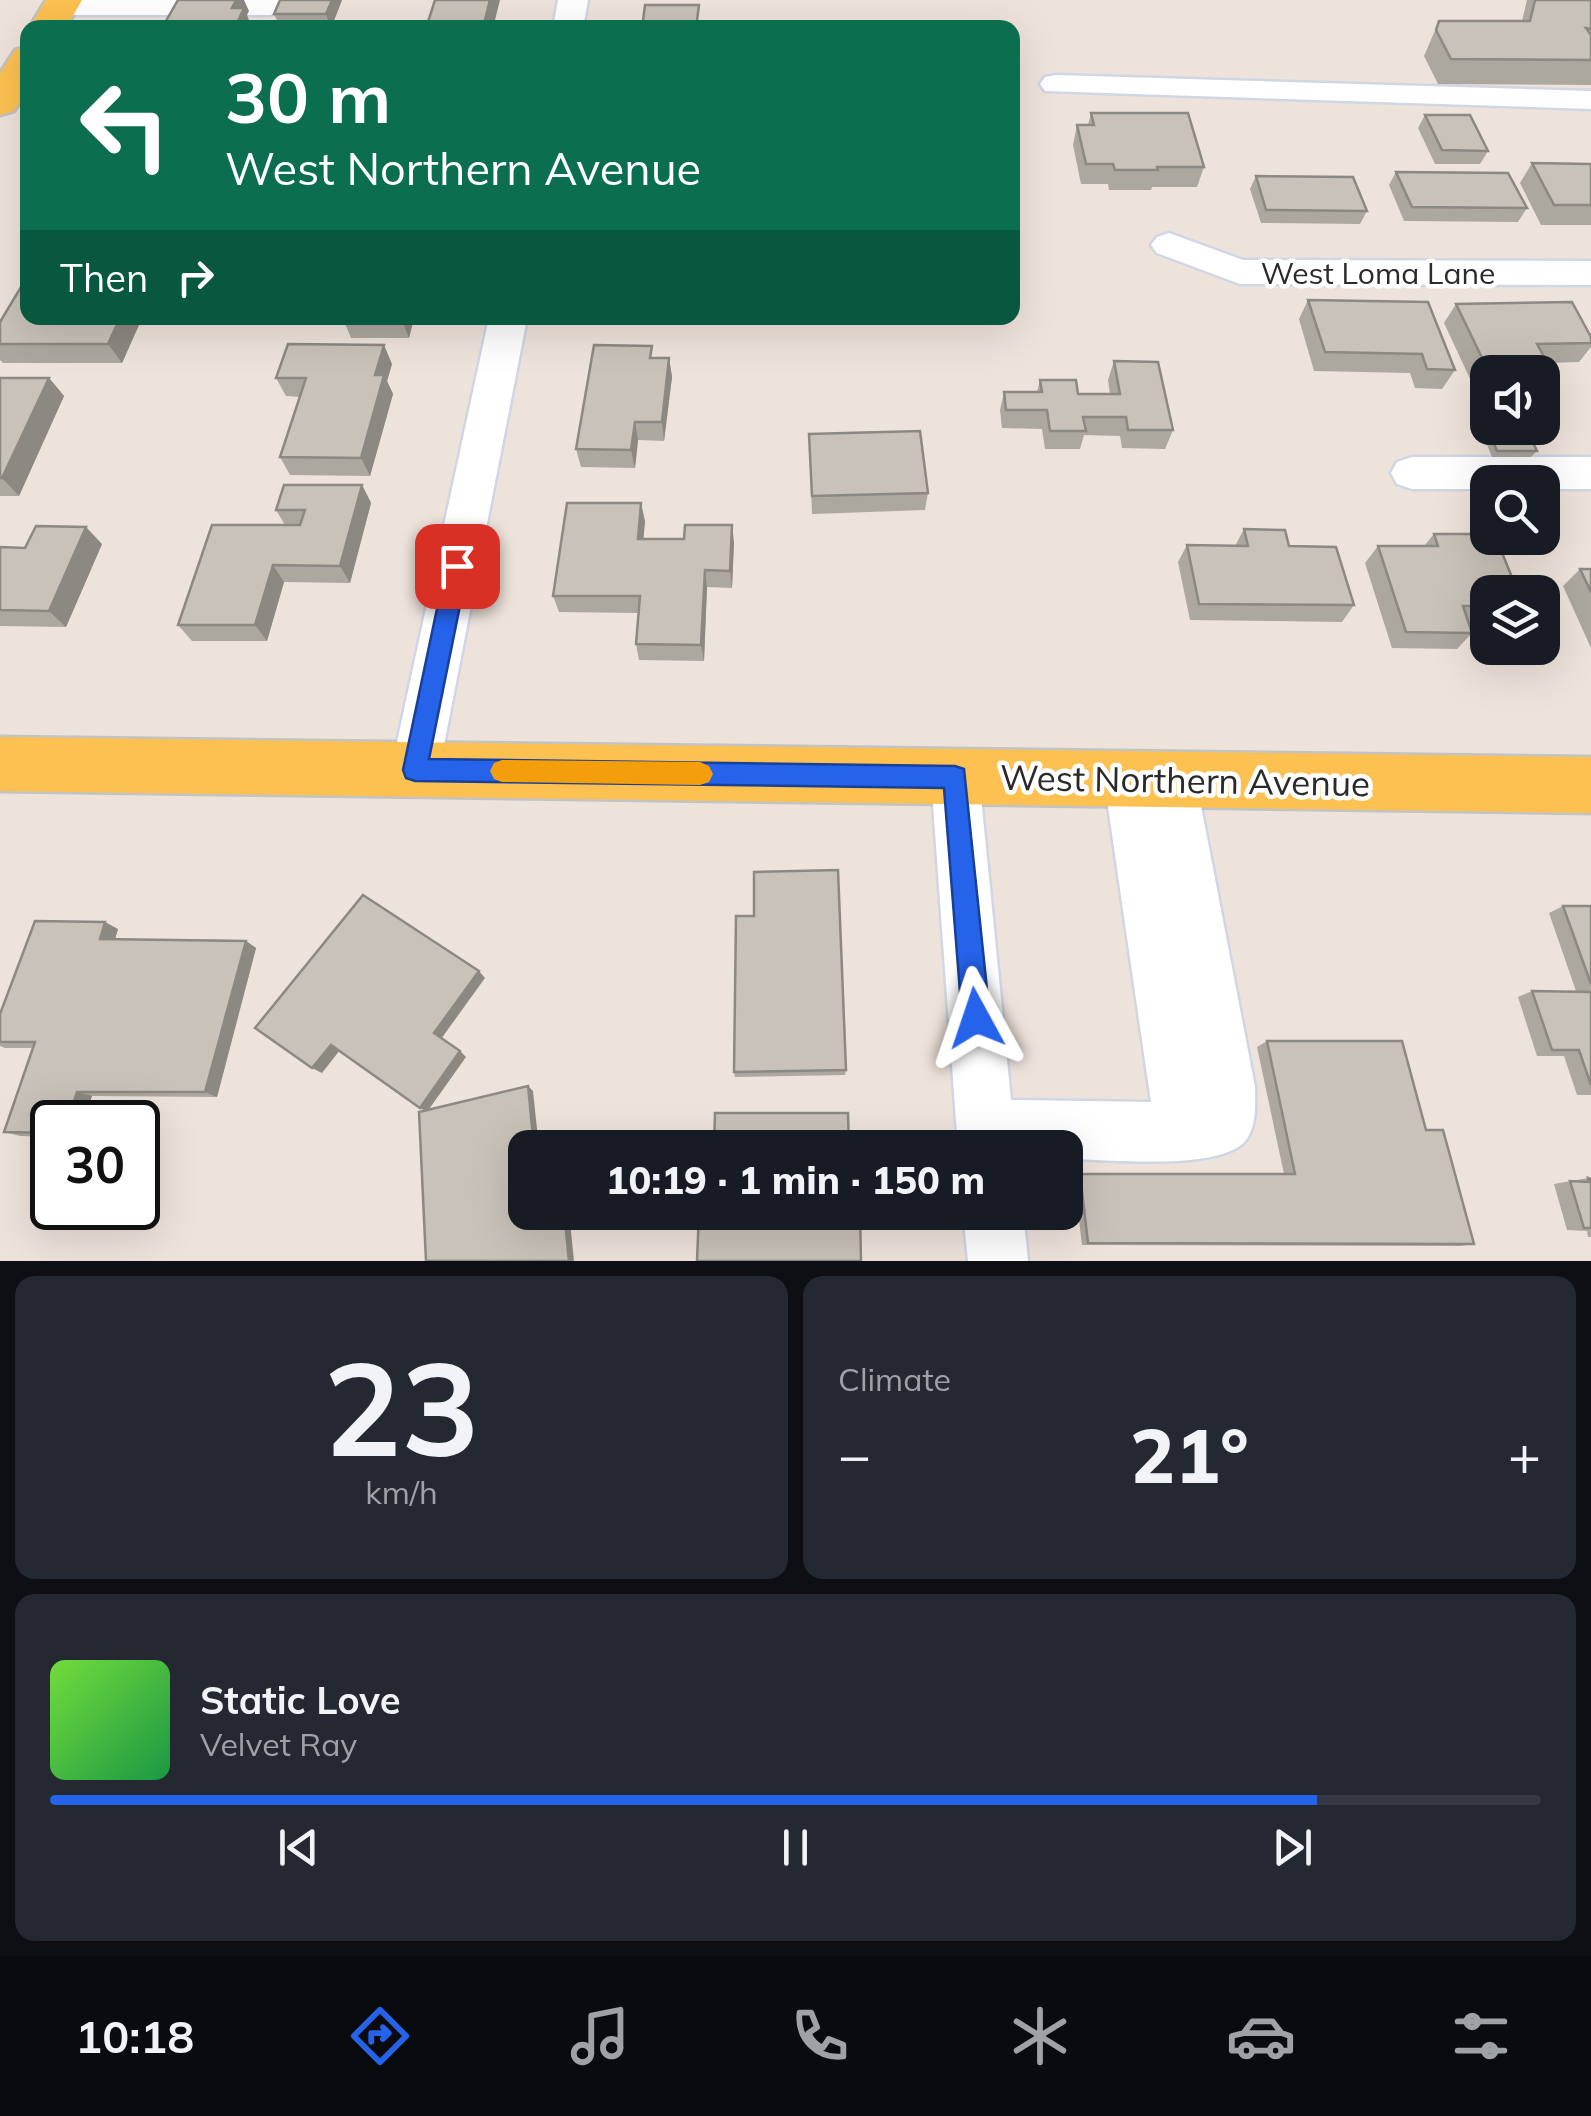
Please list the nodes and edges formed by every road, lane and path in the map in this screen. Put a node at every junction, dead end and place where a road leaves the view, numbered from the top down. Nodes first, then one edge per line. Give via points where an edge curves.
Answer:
1 (270, 6) dead end
2 (57, 11) edge
3 (20, 71) edge
4 (1056, 84) dead end
5 (1591, 100) edge
6 (0, 102) edge
7 (1169, 245) dead end
8 (1591, 274) edge
9 (507, 325) edge
10 (1412, 473) dead end
11 (1591, 474) edge
12 (0, 764) edge
13 (415, 770) junction
14 (955, 777) junction
15 (1150, 779) junction
16 (1591, 785) edge
17 (986, 1130) edge
18 (1083, 1133) edge
19 (995, 1230) edge
20 (998, 1261) edge

1 - 2 street
3 - 6 main road
4 - 5 street
7 - 8 street, West Loma Lane via 1240,272
9 - 13 street
10 - 11 street
12 - 13 main road, West Northern Avenue
13 - 14 main road, West Northern Avenue
14 - 15 main road, West Northern Avenue
14 - 17 street
15 - 16 main road, West Northern Avenue
15 - 18 street via 1205,1126
19 - 20 street

